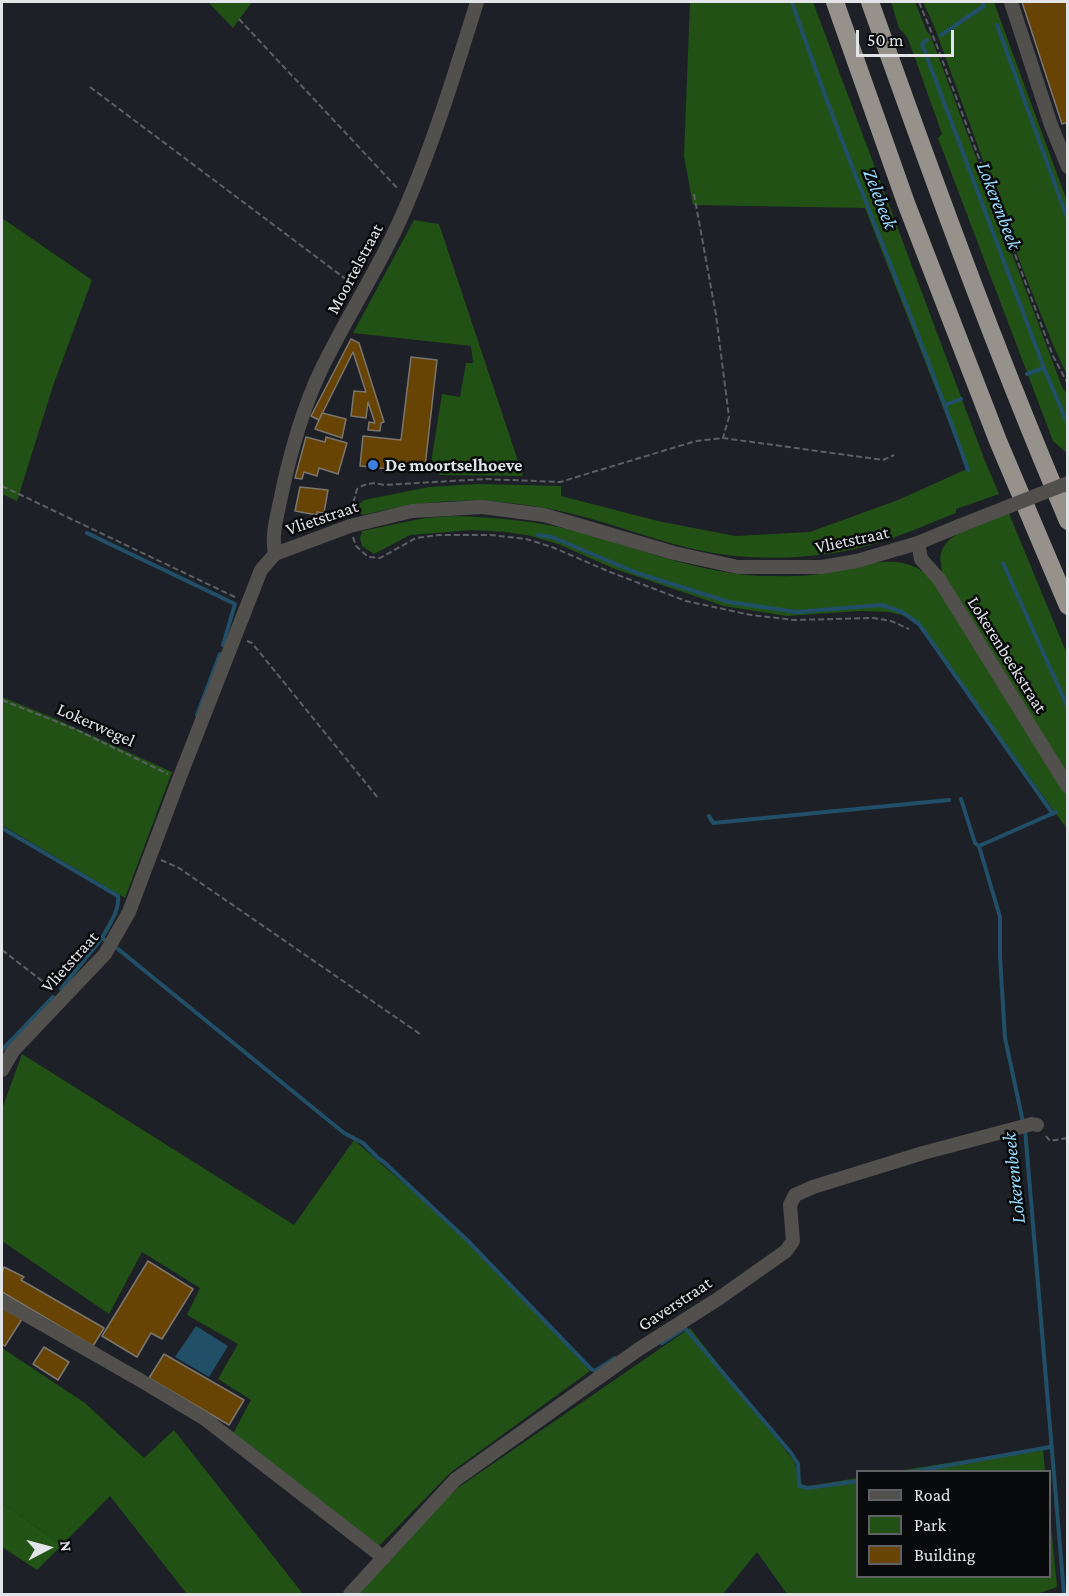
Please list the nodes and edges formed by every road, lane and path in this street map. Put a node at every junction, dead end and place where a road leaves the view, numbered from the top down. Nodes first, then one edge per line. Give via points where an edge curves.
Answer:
1 (477, 2) edge
2 (835, 2) edge
3 (870, 2) edge
4 (919, 2) edge
5 (1011, 2) edge
6 (239, 19) dead end
7 (90, 87) dead end
8 (1068, 167) edge
9 (694, 194) dead end
10 (409, 201) junction
11 (363, 292) junction
12 (1068, 384) edge
13 (723, 438) dead end
14 (1068, 483) edge
15 (2, 486) edge
16 (1068, 521) edge
17 (918, 543) junction
18 (275, 554) junction
19 (248, 603) junction
20 (1068, 606) edge
21 (236, 637) junction
22 (2, 700) edge
23 (179, 779) junction
24 (1068, 787) edge
25 (378, 798) dead end
26 (150, 856) junction
27 (2, 950) edge
28 (63, 998) junction
29 (420, 1034) dead end
30 (2, 1070) edge
31 (1034, 1124) joint
32 (1068, 1138) edge
33 (2, 1301) edge
34 (384, 1558) junction
35 (351, 1594) edge

1 - 10 street, Moortelstraat
2 - 20 highway via 914,224 998,441
3 - 16 highway via 941,201
4 - 12 path via 1053,356
5 - 8 street
6 - 10 path
7 - 11 path
9 - 13 path via 729,417
10 - 11 street, Moortelstraat
11 - 18 street, Moortelstraat via 321,371 303,415 272,540
14 - 17 street, Vlietstraat, bridge
15 - 19 path
17 - 18 street, Vlietstraat via 822,567 738,567 674,553 544,515 482,507 382,517
17 - 24 street, Lokerenbeekstraat via 921,559 939,579
18 - 19 street, Vlietstraat via 261,570
19 - 21 street, Vlietstraat
21 - 23 street, Vlietstraat
21 - 25 path via 252,643
22 - 23 path, Lokerwegel via 75,729
23 - 26 street, Vlietstraat
26 - 28 street, Vlietstraat via 117,936
26 - 29 path via 179,868
27 - 28 path
28 - 30 street, Vlietstraat via 12,1051
31 - 32 path via 1050,1141
31 - 34 street, Gaverstraat via 923,1153 795,1195 790,1205 793,1241 786,1251 639,1349 455,1480
33 - 34 street via 205,1419
34 - 35 street, Gaverstraat

